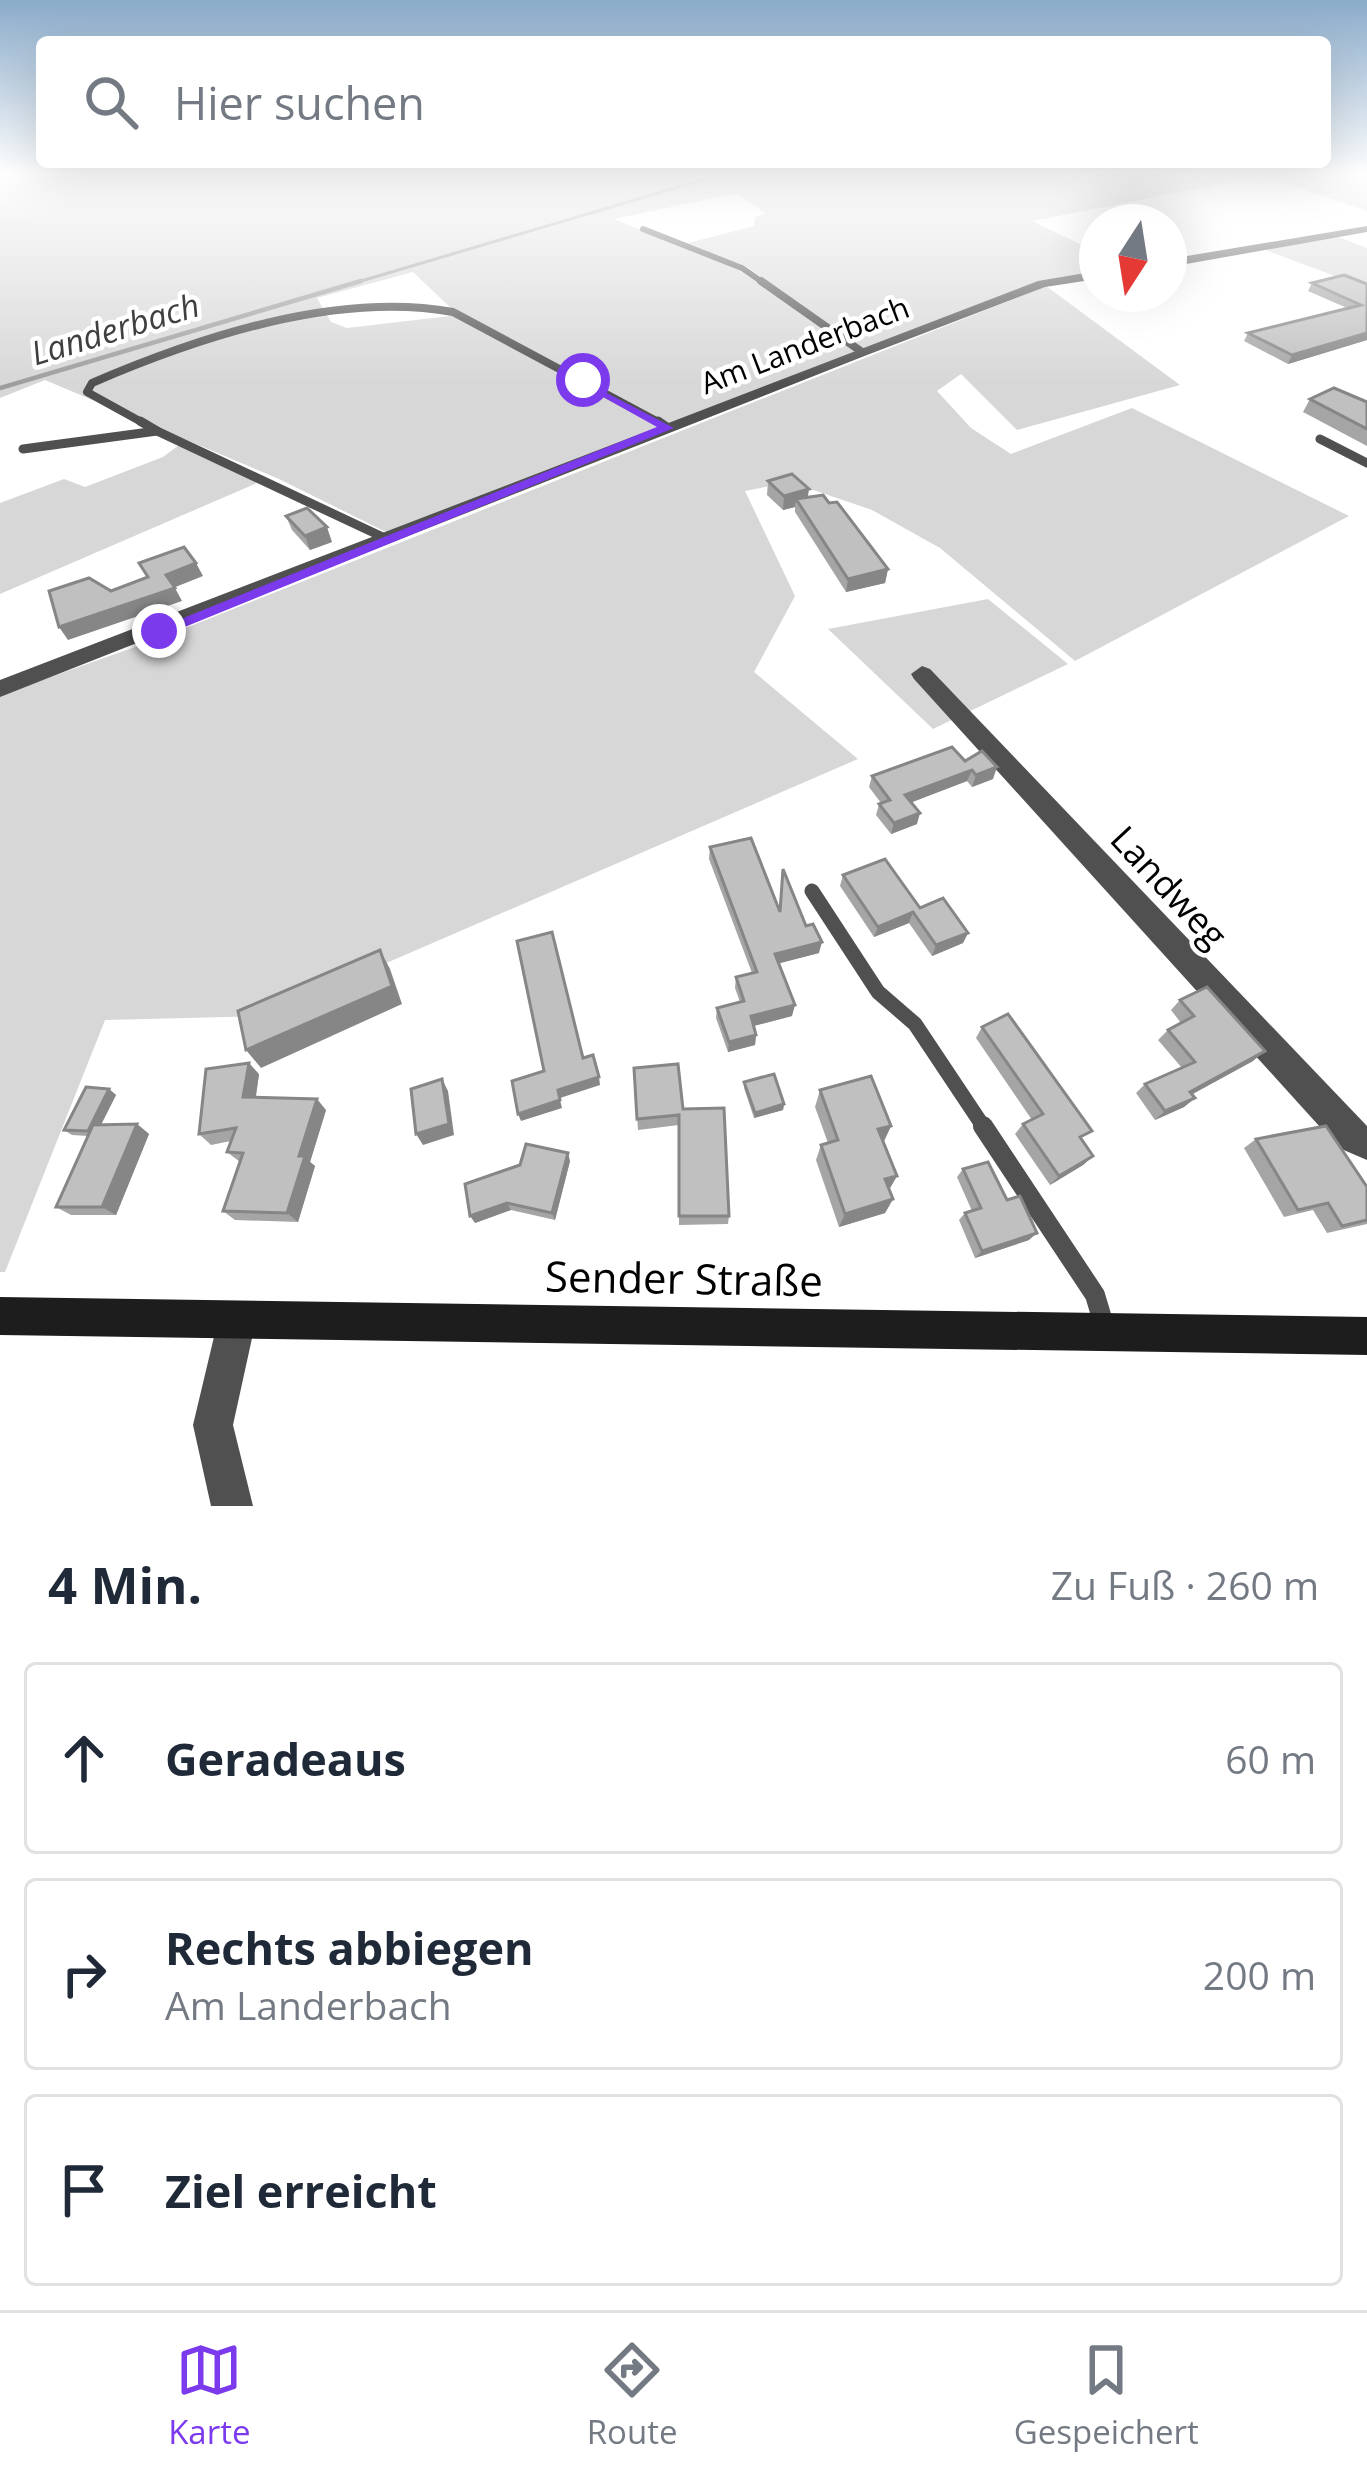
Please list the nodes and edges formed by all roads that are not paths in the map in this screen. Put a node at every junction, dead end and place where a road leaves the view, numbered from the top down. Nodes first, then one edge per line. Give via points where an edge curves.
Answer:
1 (679, 243) edge
2 (1281, 243) edge
3 (1187, 259) edge
4 (1079, 278) edge
5 (862, 352) junction
6 (668, 428) junction
7 (157, 431) junction
8 (1320, 440) dead end
9 (22, 449) dead end
10 (1367, 463) edge
11 (387, 539) junction
12 (922, 674) dead end
13 (0, 689) edge
14 (812, 891) dead end
15 (1367, 1143) edge
16 (0, 1316) edge
17 (237, 1320) junction
18 (1106, 1331) junction
19 (1367, 1336) edge
20 (232, 1506) edge

1 - 5 lane via 742,268
2 - 3 street
4 - 5 street, Am Landerbach via 1042,284
5 - 6 street, Am Landerbach
6 - 7 lane via 452,312 425,307 292,322 92,383 87,392
6 - 11 street, Am Landerbach
7 - 9 lane
7 - 11 lane
8 - 10 lane
11 - 13 street, Am Landerbach
12 - 15 street, Landweg via 1352,1136
14 - 18 lane via 878,992 915,1024 1095,1295
16 - 17 main road, Sender Straße
17 - 18 main road, Sender Straße
17 - 20 street via 213,1425
18 - 19 main road, Sender Straße

